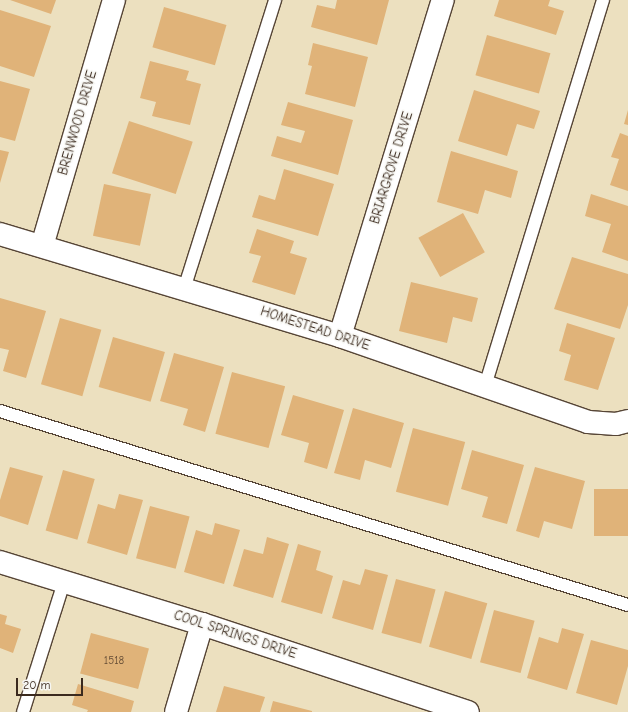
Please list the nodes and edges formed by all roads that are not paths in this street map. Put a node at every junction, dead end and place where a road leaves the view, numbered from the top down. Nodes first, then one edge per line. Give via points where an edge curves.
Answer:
1 (114, 0) edge
2 (275, 0) edge
3 (443, 0) edge
4 (604, 0) edge
5 (0, 234) edge
6 (42, 246) junction
7 (184, 289) junction
8 (340, 336) junction
9 (485, 386) junction
10 (0, 411) edge
11 (628, 421) edge
12 (0, 562) edge
13 (64, 582) junction
14 (628, 605) edge
15 (202, 624) junction
16 (23, 712) edge
17 (176, 712) edge
18 (468, 712) edge

1 - 6 street, BRENWOOD DRIVE
2 - 7 lane
3 - 8 street, BRIARGROVE DRIVE
4 - 9 lane
5 - 6 street, HOMESTEAD DRIVE
6 - 7 street, HOMESTEAD DRIVE
7 - 8 street, HOMESTEAD DRIVE
8 - 9 street, HOMESTEAD DRIVE
9 - 11 street, HOMESTEAD DRIVE via 588,422 616,424
10 - 14 lane
12 - 13 street, COOL SPRINGS DRIVE
13 - 15 street, COOL SPRINGS DRIVE
13 - 16 lane
15 - 17 street
15 - 18 street, COOL SPRINGS DRIVE

